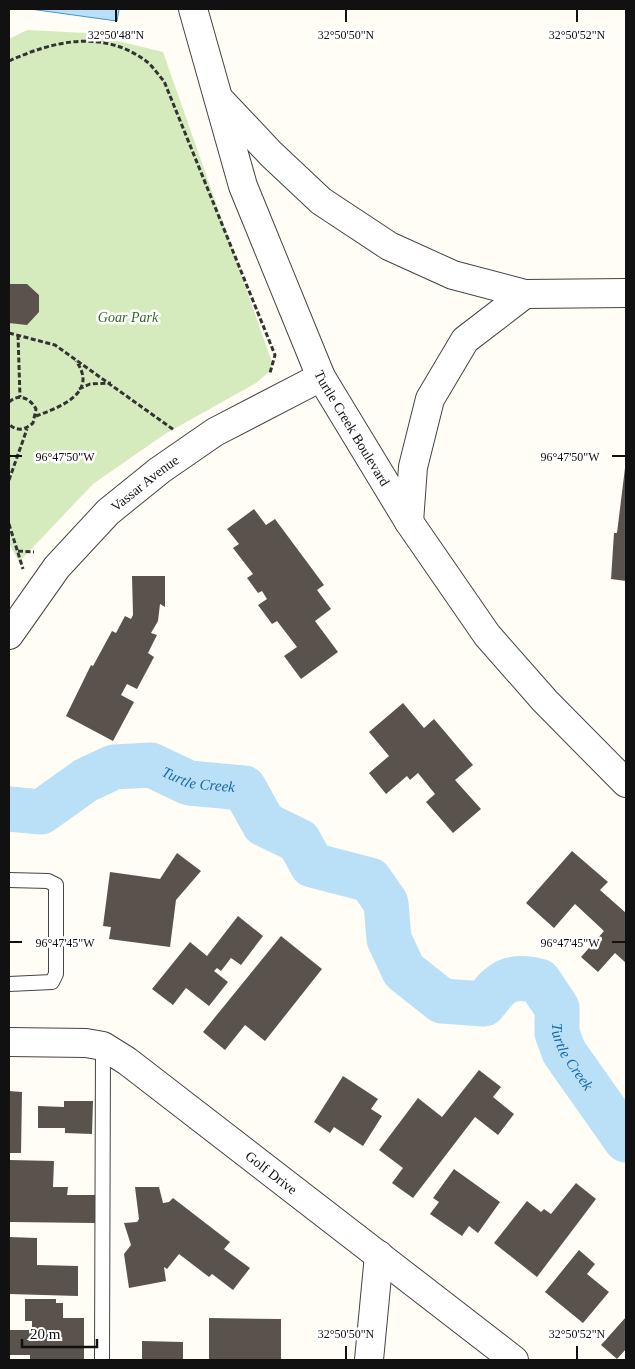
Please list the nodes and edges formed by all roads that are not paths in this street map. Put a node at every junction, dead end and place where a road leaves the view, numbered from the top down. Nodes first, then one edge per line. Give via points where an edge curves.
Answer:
1 (193, 9) edge
2 (219, 99) junction
3 (626, 293) edge
4 (525, 294) junction
5 (321, 377) junction
6 (409, 522) junction
7 (9, 635) edge
8 (616, 767) edge
9 (626, 783) edge
10 (9, 880) edge
11 (9, 984) edge
12 (9, 1042) edge
13 (103, 1046) junction
14 (380, 1255) junction
15 (102, 1360) edge
16 (370, 1360) edge
17 (514, 1360) edge

1 - 2 street, Turtle Creek Boulevard
2 - 4 street via 321,201 389,246 453,275
2 - 5 street, Turtle Creek Boulevard via 243,186
3 - 4 street
4 - 6 street via 465,340 430,399 414,468
5 - 6 street, Turtle Creek Boulevard
5 - 7 street, Vassar Avenue via 215,432 116,506 57,567
6 - 8 street, Turtle Creek Boulevard via 487,636
8 - 9 street, Turtle Creek Boulevard
10 - 11 lane via 48,881 56,885 56,974 52,982
12 - 13 street, Golf Drive via 86,1042
13 - 14 street, Golf Drive
13 - 15 lane
14 - 16 street
14 - 17 street, Golf Drive

